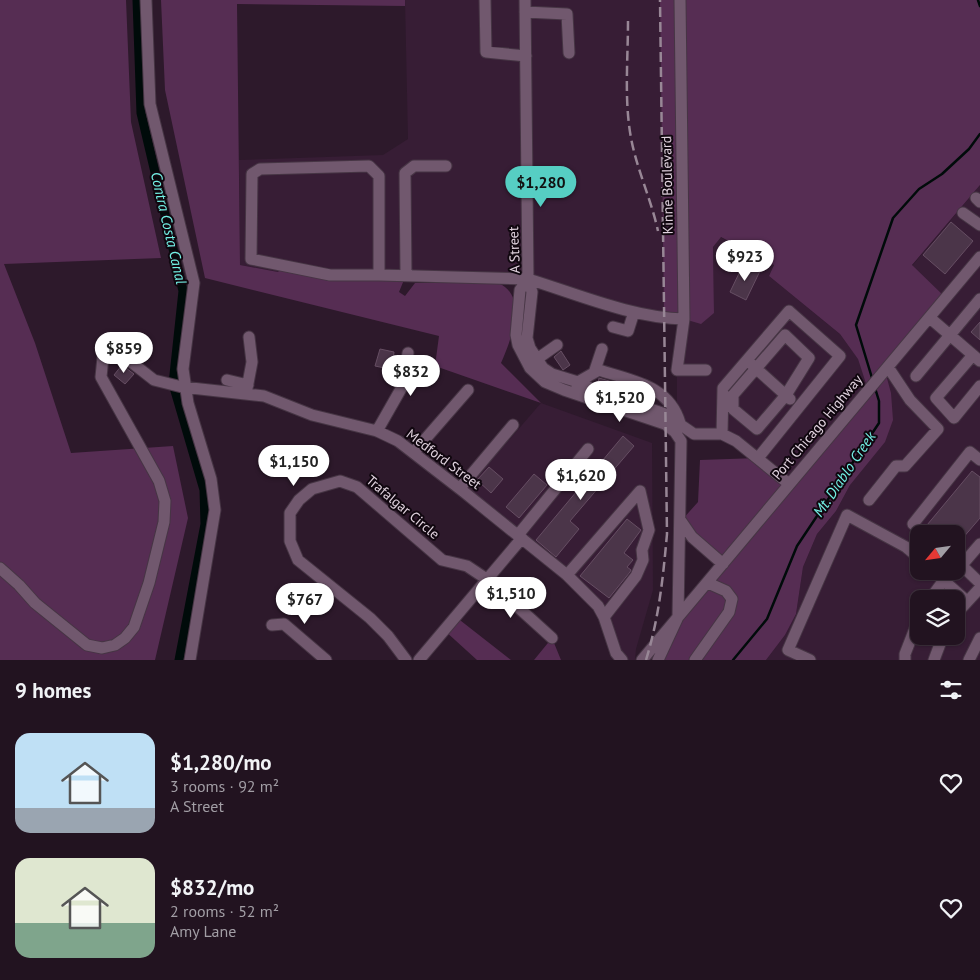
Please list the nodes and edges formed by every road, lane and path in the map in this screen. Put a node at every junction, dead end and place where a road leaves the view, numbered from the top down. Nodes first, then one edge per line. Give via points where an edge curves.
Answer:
1 (146, 0) edge
2 (486, 0) edge
3 (525, 0) edge
4 (680, 0) edge
5 (525, 12) junction
6 (570, 53) dead end
7 (526, 56) junction
8 (446, 166) dead end
9 (963, 213) dead end
10 (980, 225) edge
11 (980, 257) edge
12 (379, 275) junction
13 (406, 275) junction
14 (528, 279) junction
15 (980, 299) edge
16 (634, 312) junction
17 (930, 318) junction
18 (684, 319) junction
19 (613, 327) dead end
20 (776, 327) junction
21 (785, 335) junction
22 (950, 335) junction
23 (249, 337) dead end
24 (557, 345) dead end
25 (602, 349) dead end
26 (408, 353) dead end
27 (976, 358) edge
28 (537, 359) junction
29 (892, 363) junction
30 (751, 364) junction
31 (595, 370) junction
32 (706, 370) dead end
33 (410, 373) junction
34 (428, 376) dead end
35 (916, 376) dead end
36 (227, 380) dead end
37 (578, 382) junction
38 (980, 386) edge
39 (184, 387) junction
40 (247, 389) junction
41 (468, 390) dead end
42 (657, 391) junction
43 (575, 394) junction
44 (786, 395) junction
45 (799, 407) junction
46 (652, 411) junction
47 (680, 423) junction
48 (513, 425) dead end
49 (377, 431) junction
50 (722, 434) junction
51 (588, 449) dead end
52 (414, 452) junction
53 (758, 458) junction
54 (980, 460) edge
55 (790, 484) junction
56 (460, 488) junction
57 (869, 500) dead end
58 (681, 521) junction
59 (914, 525) edge
60 (520, 536) junction
61 (980, 544) edge
62 (910, 550) edge
63 (965, 557) edge
64 (723, 564) junction
65 (0, 568) edge
66 (965, 568) edge
67 (567, 575) junction
68 (488, 580) junction
69 (944, 580) joint
70 (708, 583) junction
71 (980, 583) edge
72 (980, 588) edge
73 (937, 590) edge
74 (967, 601) junction
75 (965, 603) edge
76 (604, 617) junction
77 (678, 617) junction
78 (272, 625) dead end
79 (552, 638) dead end
80 (980, 638) edge
81 (910, 641) edge
82 (940, 645) edge
83 (190, 660) edge
84 (326, 660) edge
85 (406, 660) edge
86 (419, 660) edge
87 (622, 660) edge
88 (642, 660) edge
89 (658, 660) edge
90 (695, 660) edge
91 (810, 660) edge
92 (905, 660) edge
93 (934, 660) edge
94 (970, 660) edge

1 - 39 street via 150,104 194,283 183,369
2 - 7 street via 486,52
3 - 5 street, A Street
4 - 18 street, Kinne Boulevard
5 - 6 street via 567,14
5 - 7 street, A Street
7 - 14 street, A Street
8 - 13 street via 414,166 405,173
9 - 10 street
11 - 17 street, Port Chicago Highway
12 - 12 street via 330,275 251,259 252,174 260,169 369,166 379,176
12 - 13 street
13 - 14 street
14 - 16 street, A Street
14 - 28 street via 532,292 527,338
14 - 43 street via 520,290 516,322 518,345 527,364 545,382
15 - 22 street
16 - 18 street, A Street via 664,319
16 - 19 street via 628,331
17 - 22 street
17 - 29 street, Port Chicago Highway
18 - 32 street, Kinne Boulevard via 678,370
20 - 21 street
20 - 30 street
20 - 45 street via 789,312 840,356
21 - 30 street
21 - 44 street via 809,358
22 - 27 street
22 - 35 street
23 - 40 street via 252,362
24 - 28 street
25 - 31 street
26 - 33 street via 406,365
27 - 38 street via 936,398 954,418
28 - 37 street via 552,374
29 - 55 street, Port Chicago Highway
29 - 57 street via 910,400 938,429 905,466 896,466
30 - 44 street
30 - 44 street via 733,395 733,409 756,430
30 - 50 street via 724,388
31 - 37 street
31 - 42 street
33 - 34 street
33 - 49 street
36 - 40 street
37 - 43 street
37 - 46 street
39 - 40 street, Medford Street
39 - 65 street, Medford Street via 154,380 122,354 103,357 101,377 159,481 164,501 164,522 150,583 134,627 125,638 102,648 87,644 35,603
39 - 83 street via 211,479 215,510
40 - 49 street, Medford Street via 312,414
41 - 52 street
42 - 46 street
42 - 47 street via 670,402
43 - 46 street
44 - 45 street
45 - 53 street
46 - 47 street via 666,414
46 - 58 street via 676,432 681,441
47 - 50 street via 694,434
48 - 56 street
49 - 52 street, Medford Street
50 - 53 street
51 - 60 street
52 - 56 street, Medford Street
53 - 55 street
54 - 59 street via 970,452
55 - 64 street, Port Chicago Highway
56 - 60 street, Medford Street
58 - 64 street via 692,537
58 - 77 street
60 - 67 street, Medford Street
60 - 68 street
61 - 63 street
62 - 91 street via 847,515 788,650
64 - 70 street, Port Chicago Highway
66 - 71 street
67 - 76 street, Medford Street via 598,606
67 - 76 street via 640,491 649,530 642,550 643,560 636,576
68 - 79 street, Trafalgar Circle
68 - 85 street, Trafalgar Circle via 466,566 442,560 357,487 340,481 312,489 299,500 290,513 288,527 298,560 370,618
68 - 86 street
69 - 73 street
69 - 74 street
70 - 77 street, Port Chicago Highway
70 - 90 street via 726,591 732,599 729,612
72 - 74 street
74 - 75 street
76 - 87 street, Medford Street via 616,653
77 - 88 street, Port Chicago Highway
77 - 89 street, Port Chicago Highway
78 - 84 street via 284,624
80 - 94 street
81 - 92 street
82 - 93 street

